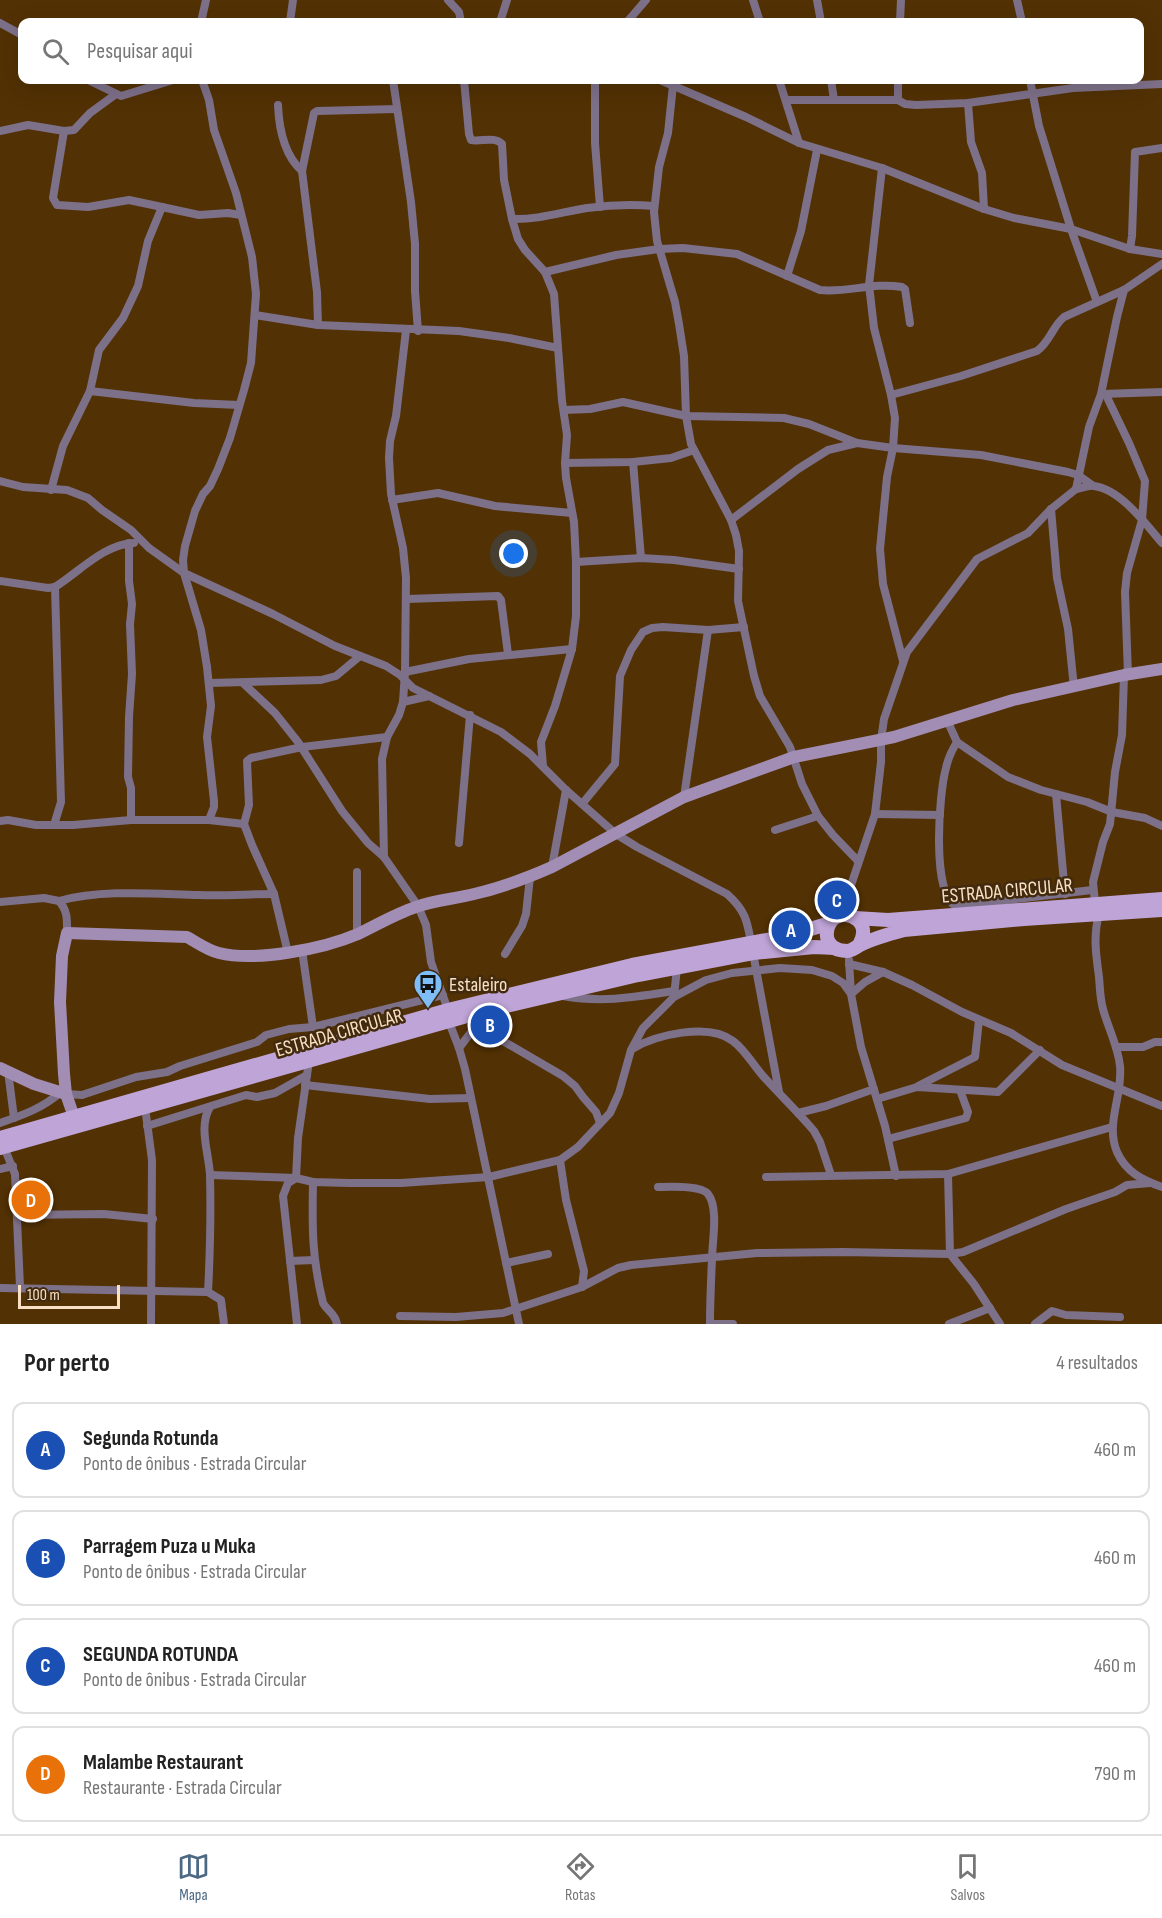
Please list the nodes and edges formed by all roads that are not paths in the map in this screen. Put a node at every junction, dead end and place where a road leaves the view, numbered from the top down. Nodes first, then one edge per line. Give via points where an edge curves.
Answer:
1 (293, 0) edge
2 (448, 0) edge
3 (507, 0) edge
4 (646, 0) edge
5 (753, 0) edge
6 (817, 0) edge
7 (901, 0) edge
8 (1017, 0) edge
9 (203, 1) edge
10 (201, 18) edge
11 (291, 18) edge
12 (460, 18) edge
13 (501, 18) edge
14 (630, 18) edge
15 (759, 18) edge
16 (820, 18) edge
17 (900, 18) edge
18 (1021, 18) edge
19 (0, 23) edge
20 (18, 33) edge
21 (96, 84) edge
22 (161, 84) edge
23 (203, 84) edge
24 (393, 84) edge
25 (464, 84) edge
26 (595, 84) edge
27 (674, 84) joint
28 (781, 84) edge
29 (832, 84) edge
30 (898, 84) edge
31 (1031, 84) edge
32 (1162, 84) edge
33 (1033, 93) junction
34 (116, 94) junction
35 (786, 100) junction
36 (834, 100) junction
37 (898, 100) junction
38 (968, 103) junction
39 (278, 105) dead end
40 (396, 109) junction
41 (0, 131) edge
42 (63, 131) junction
43 (799, 143) junction
44 (1162, 148) edge
45 (817, 150) junction
46 (882, 168) junction
47 (302, 171) junction
48 (654, 206) junction
49 (162, 207) junction
50 (600, 207) junction
51 (984, 209) junction
52 (241, 215) junction
53 (512, 219) junction
54 (1071, 228) junction
55 (659, 249) junction
56 (1130, 249) junction
57 (1162, 254) edge
58 (1162, 264) edge
59 (544, 272) junction
60 (787, 276) junction
61 (869, 285) junction
62 (1124, 290) junction
63 (1097, 302) junction
64 (255, 315) junction
65 (910, 323) dead end
66 (318, 325) junction
67 (406, 330) junction
68 (418, 331) junction
69 (558, 348) junction
70 (90, 391) junction
71 (1162, 392) edge
72 (1104, 394) junction
73 (891, 395) junction
74 (239, 405) junction
75 (564, 410) junction
76 (686, 416) junction
77 (857, 443) junction
78 (893, 448) junction
79 (694, 450) junction
80 (633, 462) junction
81 (565, 463) junction
82 (1078, 475) junction
83 (0, 481) edge
84 (1092, 485) junction
85 (1076, 489) junction
86 (51, 490) junction
87 (392, 500) junction
88 (1052, 509) junction
89 (572, 513) junction
90 (731, 520) junction
91 (1142, 520) junction
92 (129, 543) junction
93 (144, 543) junction
94 (1162, 543) edge
95 (641, 558) junction
96 (576, 562) junction
97 (739, 569) junction
98 (184, 573) junction
99 (0, 581) edge
100 (55, 587) junction
101 (406, 599) junction
102 (744, 627) junction
103 (708, 630) junction
104 (572, 649) junction
105 (558, 651) junction
106 (508, 654) junction
107 (360, 656) junction
108 (569, 662) junction
109 (903, 662) junction
110 (1162, 669) edge
111 (1126, 675) junction
112 (404, 676) junction
113 (209, 683) junction
114 (243, 683) junction
115 (1074, 688) junction
116 (429, 696) junction
117 (403, 702) junction
118 (470, 715) junction
119 (948, 720) junction
120 (387, 737) junction
121 (881, 740) junction
122 (541, 742) junction
123 (957, 742) junction
124 (302, 747) junction
125 (530, 754) junction
126 (794, 757) junction
127 (543, 766) junction
128 (566, 790) junction
129 (1056, 794) junction
130 (684, 797) junction
131 (60, 802) junction
132 (582, 804) junction
133 (1112, 812) junction
134 (875, 814) junction
135 (940, 815) junction
136 (818, 816) junction
137 (131, 820) junction
138 (209, 820) junction
139 (0, 821) edge
140 (244, 824) junction
141 (54, 825) junction
142 (73, 825) junction
143 (1162, 826) edge
144 (775, 830) dead end
145 (616, 834) junction
146 (459, 843) dead end
147 (384, 857) junction
148 (858, 861) junction
149 (552, 867) junction
150 (357, 872) dead end
151 (530, 877) junction
152 (274, 894) junction
153 (1065, 894) junction
154 (1162, 898) edge
155 (59, 901) junction
156 (0, 902) edge
157 (1095, 902) junction
158 (418, 906) junction
159 (1162, 910) edge
160 (1083, 915) junction
161 (842, 918) junction
162 (1095, 930) junction
163 (67, 933) junction
164 (357, 934) junction
165 (752, 948) junction
166 (302, 950) junction
167 (848, 952) junction
168 (288, 953) junction
169 (505, 954) dead end
170 (677, 968) junction
171 (756, 970) junction
172 (882, 972) junction
173 (557, 994) junction
174 (674, 994) junction
175 (851, 994) junction
176 (443, 995) junction
177 (481, 1012) junction
178 (449, 1016) junction
179 (979, 1020) junction
180 (313, 1027) junction
181 (472, 1031) junction
182 (1162, 1042) edge
183 (1116, 1047) junction
184 (459, 1048) junction
185 (631, 1050) junction
186 (1040, 1050) junction
187 (308, 1068) junction
188 (4, 1069) edge
189 (305, 1085) junction
190 (917, 1087) junction
191 (874, 1089) junction
192 (1120, 1089) junction
193 (960, 1090) junction
194 (64, 1093) junction
195 (779, 1093) junction
196 (471, 1098) junction
197 (877, 1099) junction
198 (1162, 1106) edge
199 (145, 1107) junction
200 (205, 1110) junction
201 (798, 1113) junction
202 (74, 1117) junction
203 (14, 1118) junction
204 (0, 1123) edge
205 (600, 1124) junction
206 (147, 1126) junction
207 (1112, 1127) junction
208 (888, 1139) junction
209 (2, 1144) edge
210 (560, 1160) junction
211 (13, 1166) junction
212 (0, 1169) edge
213 (1130, 1173) junction
214 (948, 1174) junction
215 (831, 1175) junction
216 (210, 1176) junction
217 (896, 1176) junction
218 (489, 1177) junction
219 (765, 1177) dead end
220 (296, 1178) junction
221 (313, 1182) junction
222 (1150, 1183) junction
223 (1126, 1185) junction
224 (658, 1187) dead end
225 (1162, 1187) edge
226 (17, 1215) junction
227 (153, 1218) junction
228 (548, 1254) dead end
229 (950, 1254) junction
230 (712, 1257) junction
231 (314, 1260) junction
232 (290, 1261) junction
233 (506, 1263) junction
234 (584, 1271) junction
235 (598, 1279) junction
236 (20, 1287) junction
237 (582, 1287) junction
238 (0, 1288) edge
239 (152, 1291) junction
240 (208, 1292) junction
241 (990, 1308) junction
242 (517, 1309) junction
243 (400, 1317) dead end
244 (1120, 1317) dead end
245 (445, 1321) edge
246 (455, 1321) edge
247 (151, 1324) edge
248 (224, 1324) edge
249 (297, 1324) edge
250 (336, 1324) edge
251 (519, 1324) edge
252 (710, 1324) edge
253 (733, 1324) edge
254 (949, 1324) edge
255 (1000, 1324) edge
256 (1035, 1324) edge

1 - 11 street
2 - 12 street
3 - 13 street
4 - 14 street
5 - 15 street
6 - 16 street
7 - 17 street
8 - 18 street
9 - 10 street
19 - 20 street
21 - 34 street
22 - 34 street via 126,95
23 - 52 street
24 - 40 street
25 - 53 street via 471,140 495,140 502,144
26 - 50 street
27 - 43 street
27 - 48 street
28 - 35 street
29 - 36 street
30 - 37 street
31 - 33 street
32 - 33 street
33 - 38 street
33 - 54 street
34 - 42 street via 76,128
35 - 36 street
35 - 43 street
36 - 37 street
37 - 38 street via 916,105
38 - 51 street via 971,142 982,173
39 - 47 street via 284,143 293,163
40 - 47 street via 317,111
40 - 68 street via 411,202
41 - 42 street via 28,125
42 - 49 street via 53,198 57,205 88,207 129,200
43 - 45 street
44 - 56 street via 1135,152
45 - 46 street
45 - 60 street via 801,231
46 - 51 street
46 - 61 street
47 - 66 street
48 - 50 street
48 - 55 street
49 - 52 street via 199,215
49 - 70 street via 148,240 138,286 123,318 99,350
50 - 53 street via 527,220
51 - 54 street
52 - 64 street via 252,257
53 - 59 street via 518,239
54 - 56 street
54 - 63 street
55 - 59 street via 592,259
55 - 60 street via 729,252
55 - 76 street via 679,324
56 - 57 street
58 - 62 street
59 - 69 street via 554,294
60 - 61 street via 825,291
61 - 65 street via 905,289
61 - 73 street via 874,328
62 - 63 street
62 - 72 street
63 - 73 street via 1064,317 1045,346 1037,351
64 - 66 street
64 - 74 street via 251,363
66 - 67 street
67 - 68 street
67 - 87 street via 390,441
68 - 69 street via 459,331
69 - 75 street
70 - 74 street
70 - 86 street via 63,446
71 - 72 street
72 - 82 street via 1089,428
72 - 91 street via 1145,481
73 - 78 street via 895,417
74 - 98 street via 218,469 195,511 185,546
75 - 76 street via 623,402
75 - 81 street
76 - 77 street via 784,418
76 - 79 street
77 - 78 street
77 - 90 street via 828,450
78 - 82 street via 981,455
78 - 109 street via 886,477 880,549 883,584
79 - 80 street via 671,458
79 - 90 street
80 - 81 street
80 - 95 street
81 - 89 street
82 - 84 street
82 - 85 street
83 - 86 street
84 - 85 street
84 - 91 street via 1109,491
85 - 88 street
86 - 93 street via 67,490 88,498
87 - 89 street via 438,493 495,506
87 - 101 street via 403,548
88 - 109 street via 1028,533 977,559
88 - 115 street via 1057,578 1068,629
89 - 96 street
90 - 97 street
91 - 94 street
91 - 111 street via 1125,592
92 - 93 street
92 - 100 street via 104,554
92 - 137 street
93 - 98 street
95 - 96 street
95 - 97 street
96 - 104 street
97 - 102 street via 738,601
98 - 107 street
98 - 113 street via 201,630
99 - 100 street
100 - 131 street
101 - 106 street via 498,596
101 - 112 street
102 - 103 street
102 - 126 street via 760,696
103 - 130 street
103 - 132 street via 663,627 646,630 638,637 620,676 615,764
104 - 105 street
104 - 108 street
105 - 106 street
105 - 108 street
106 - 112 street via 468,658
107 - 112 street
107 - 114 street via 336,676 321,680
108 - 122 street
109 - 121 street
110 - 111 street
111 - 115 street
111 - 133 street
112 - 116 street via 414,688
112 - 117 street
113 - 114 street
113 - 138 street via 207,737 214,801
114 - 124 street
115 - 119 street via 1012,700
116 - 117 street
116 - 118 street
117 - 120 street
118 - 125 street
118 - 146 street
119 - 121 street
119 - 123 street
120 - 124 street
120 - 147 street via 382,759
121 - 126 street
121 - 134 street
122 - 125 street
122 - 127 street
123 - 129 street via 1008,777
123 - 135 street via 945,769
124 - 140 street via 246,761 249,805
124 - 147 street via 342,811
125 - 127 street
126 - 130 street
126 - 136 street
127 - 128 street
128 - 132 street
128 - 149 street
129 - 133 street
129 - 153 street
130 - 145 street
131 - 141 street
131 - 142 street
132 - 145 street
133 - 143 street via 1145,818
133 - 157 street via 1103,842
134 - 135 street
134 - 148 street
135 - 153 street via 939,863 953,905
136 - 144 street
136 - 148 street
137 - 138 street
137 - 142 street
138 - 140 street
139 - 141 street
140 - 152 street
141 - 142 street
145 - 149 street
145 - 165 street via 727,894 746,918
147 - 158 street
148 - 161 street
149 - 151 street
150 - 164 street
151 - 158 street
151 - 169 street via 522,927
152 - 155 street via 146,892
152 - 168 street
153 - 157 street
154 - 157 main road, ESTRADA CIRCULAR
155 - 156 street via 44,898
155 - 163 street via 65,908
157 - 159 main road, ESTRADA CIRCULAR
157 - 160 main road, ESTRADA CIRCULAR
157 - 161 main road, ESTRADA CIRCULAR via 888,920
157 - 162 street
158 - 164 street
158 - 176 street
160 - 162 street
160 - 167 main road, ESTRADA CIRCULAR via 904,930
161 - 165 main road, ESTRADA CIRCULAR
161 - 167 main road via 863,928 863,934
161 - 167 main road via 827,929 827,936 830,943
162 - 183 street via 1100,996
163 - 168 street via 187,937 219,953 239,956
163 - 194 street via 60,993
164 - 166 street
165 - 167 main road, ESTRADA CIRCULAR via 814,947
165 - 170 main road, ESTRADA CIRCULAR
165 - 171 street
165 - 178 main road, ESTRADA CIRCULAR via 632,965
166 - 168 street
166 - 180 street
167 - 172 street
167 - 175 street
170 - 173 main road, ESTRADA CIRCULAR
170 - 174 street
171 - 174 street via 706,980
171 - 175 street via 812,970 832,976
171 - 195 street
172 - 175 street
172 - 179 street
173 - 174 street via 585,1000
173 - 177 main road, ESTRADA CIRCULAR
174 - 185 street via 643,1028
175 - 191 street
176 - 178 street
176 - 180 street
177 - 178 main road, ESTRADA CIRCULAR
177 - 181 street
178 - 184 street
178 - 187 main road, ESTRADA CIRCULAR
178 - 202 main road, ESTRADA CIRCULAR
179 - 186 street
179 - 190 street via 975,1057
180 - 194 street via 267,1035 257,1042 167,1072 136,1077 82,1095
181 - 184 street
181 - 205 street via 496,1037 563,1076 596,1112
182 - 183 street
183 - 192 street
184 - 196 street
185 - 195 street via 645,1041 669,1035 693,1031 715,1034 732,1039
185 - 205 street via 619,1093
186 - 192 street via 1062,1065
186 - 193 street via 998,1092
187 - 189 street
187 - 199 main road, ESTRADA CIRCULAR
187 - 200 street via 275,1093 246,1095
188 - 194 street
188 - 203 street
189 - 196 street via 420,1098
189 - 220 street
190 - 193 street
190 - 197 street
191 - 197 street
191 - 201 street
192 - 198 street
192 - 207 street
193 - 208 street via 968,1112 966,1118
194 - 202 street
194 - 203 street
195 - 201 street
196 - 218 street
197 - 208 street
199 - 206 street
199 - 209 main road, ESTRADA CIRCULAR
200 - 206 street
200 - 216 street
201 - 215 street via 820,1142
202 - 209 main road, ESTRADA CIRCULAR
203 - 204 street
205 - 210 street
206 - 227 street
207 - 213 street via 1118,1155
207 - 214 street
208 - 217 street
209 - 211 street
210 - 218 street
210 - 234 street
211 - 212 street
211 - 226 street
213 - 222 street
213 - 223 street
214 - 217 street
214 - 229 street
215 - 217 street
215 - 219 street
216 - 220 street
216 - 240 street
218 - 221 street via 400,1183
218 - 233 street
220 - 221 street
220 - 232 street via 288,1183 283,1196
221 - 231 street
222 - 223 street
222 - 225 street
223 - 229 street via 992,1241
224 - 230 street via 688,1188 708,1194 714,1217
226 - 227 street
226 - 236 street
227 - 239 street
228 - 233 street
229 - 230 street via 757,1253
229 - 241 street
230 - 235 street via 631,1265
230 - 252 street
231 - 232 street
231 - 250 street via 323,1303 334,1314
232 - 249 street
233 - 242 street
234 - 235 street
234 - 237 street
235 - 237 street
236 - 238 street
236 - 239 street
237 - 242 street
239 - 240 street
239 - 247 street
240 - 248 street via 221,1300
241 - 254 street
241 - 255 street
242 - 246 street
242 - 251 street
243 - 245 street
244 - 256 street via 1066,1316 1052,1311
245 - 246 street
252 - 253 street

